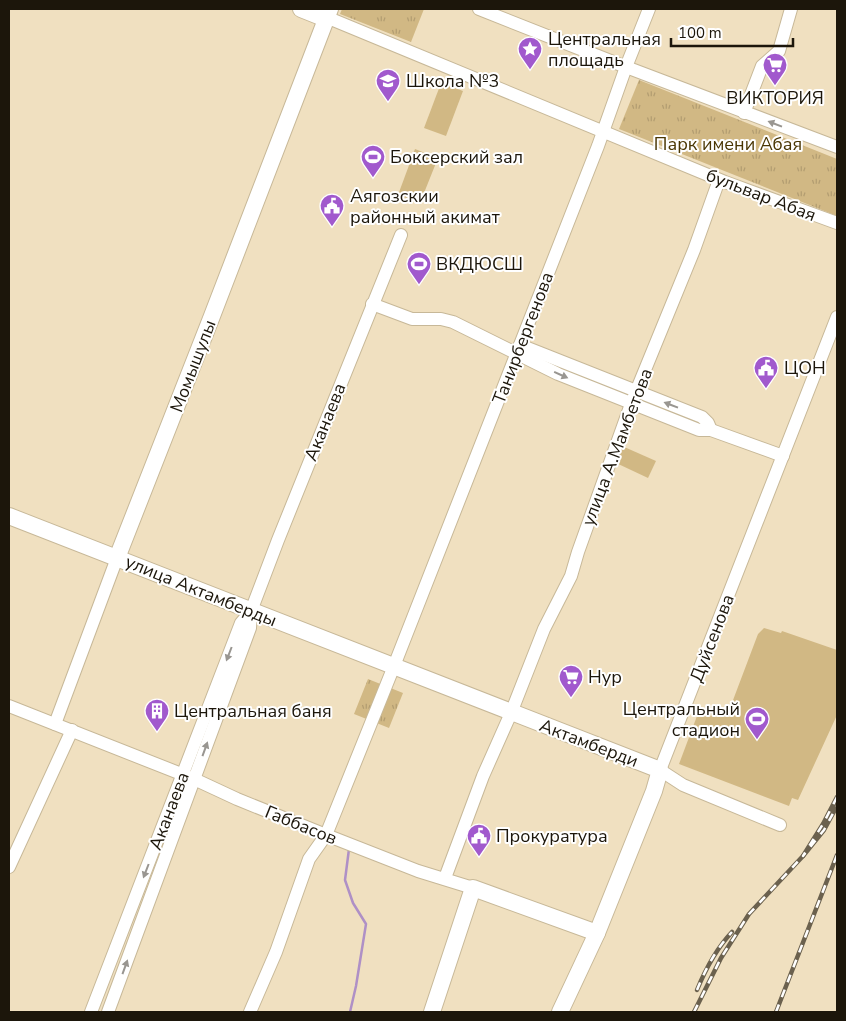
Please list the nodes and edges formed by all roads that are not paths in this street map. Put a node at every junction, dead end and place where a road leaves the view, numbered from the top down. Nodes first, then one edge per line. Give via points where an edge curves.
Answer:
1 (301, 9) edge
2 (479, 9) edge
3 (649, 9) edge
4 (791, 9) edge
5 (327, 15) edge
6 (626, 68) junction
7 (744, 113) junction
8 (602, 131) junction
9 (837, 147) edge
10 (719, 180) junction
11 (837, 223) edge
12 (401, 234) dead end
13 (372, 304) junction
14 (837, 317) edge
15 (519, 350) junction
16 (634, 398) junction
17 (783, 456) junction
18 (9, 516) edge
19 (118, 558) junction
20 (251, 611) junction
21 (394, 666) junction
22 (9, 706) edge
23 (512, 713) junction
24 (55, 724) junction
25 (72, 730) junction
26 (660, 770) junction
27 (189, 777) junction
28 (780, 825) dead end
29 (326, 835) junction
30 (9, 867) edge
31 (444, 878) junction
32 (473, 888) junction
33 (597, 933) junction
34 (91, 1012) edge
35 (108, 1012) edge
36 (250, 1012) edge
37 (432, 1012) edge
38 (560, 1012) edge

1 - 5 main road
2 - 6 street
3 - 6 street, Танирбергенова
4 - 7 street via 779,51 762,66
5 - 8 street, бульвар Абая
5 - 19 main road, Момышулы
6 - 7 street
6 - 8 street, Танирбергенова
9 -> 7 street
8 - 10 street, бульвар Абая
8 - 15 street, Танирбергенова
10 - 11 street, бульвар Абая
10 - 16 street, улица А.Мамбетова
12 - 13 street, Аканаева
13 - 15 street via 412,319 453,322
13 - 20 street, Аканаева
14 - 17 street, Дуйсенова
15 - 16 street via 558,374
15 - 21 street, Танирбергенова
16 - 17 street via 702,417 711,430
16 - 23 street, улица А.Мамбетова via 571,576 544,629
17 - 26 street, Дуйсенова
18 - 19 main road, улица Актамберды
19 - 20 main road, улица Актамберды
19 - 24 street, Момышулы
20 - 21 main road, улица Актамберды
20 - 27 street, Аканаева via 242,623
21 - 23 main road, Актамберди
21 - 29 street, Танирбергенова
22 - 24 street, Габбасов
23 - 26 main road, Актамберди
23 - 31 street, улица А.Мамбетова via 483,776
24 - 25 street, Габбасов
25 - 27 street, Габбасов
25 - 30 street
26 - 28 street, Актамберди via 683,785
26 - 33 main road, Дуйсенова
27 - 29 street, Габбасов
27 -> 34 street, Аканаева
35 -> 27 street, Аканаева
29 - 31 street, Габбасов
29 - 36 street, Танирбергенова via 309,859 276,952
31 - 32 street, Габбасов
32 - 33 main road, Габбасов
32 - 37 main road
33 - 38 main road, Дуйсенова

